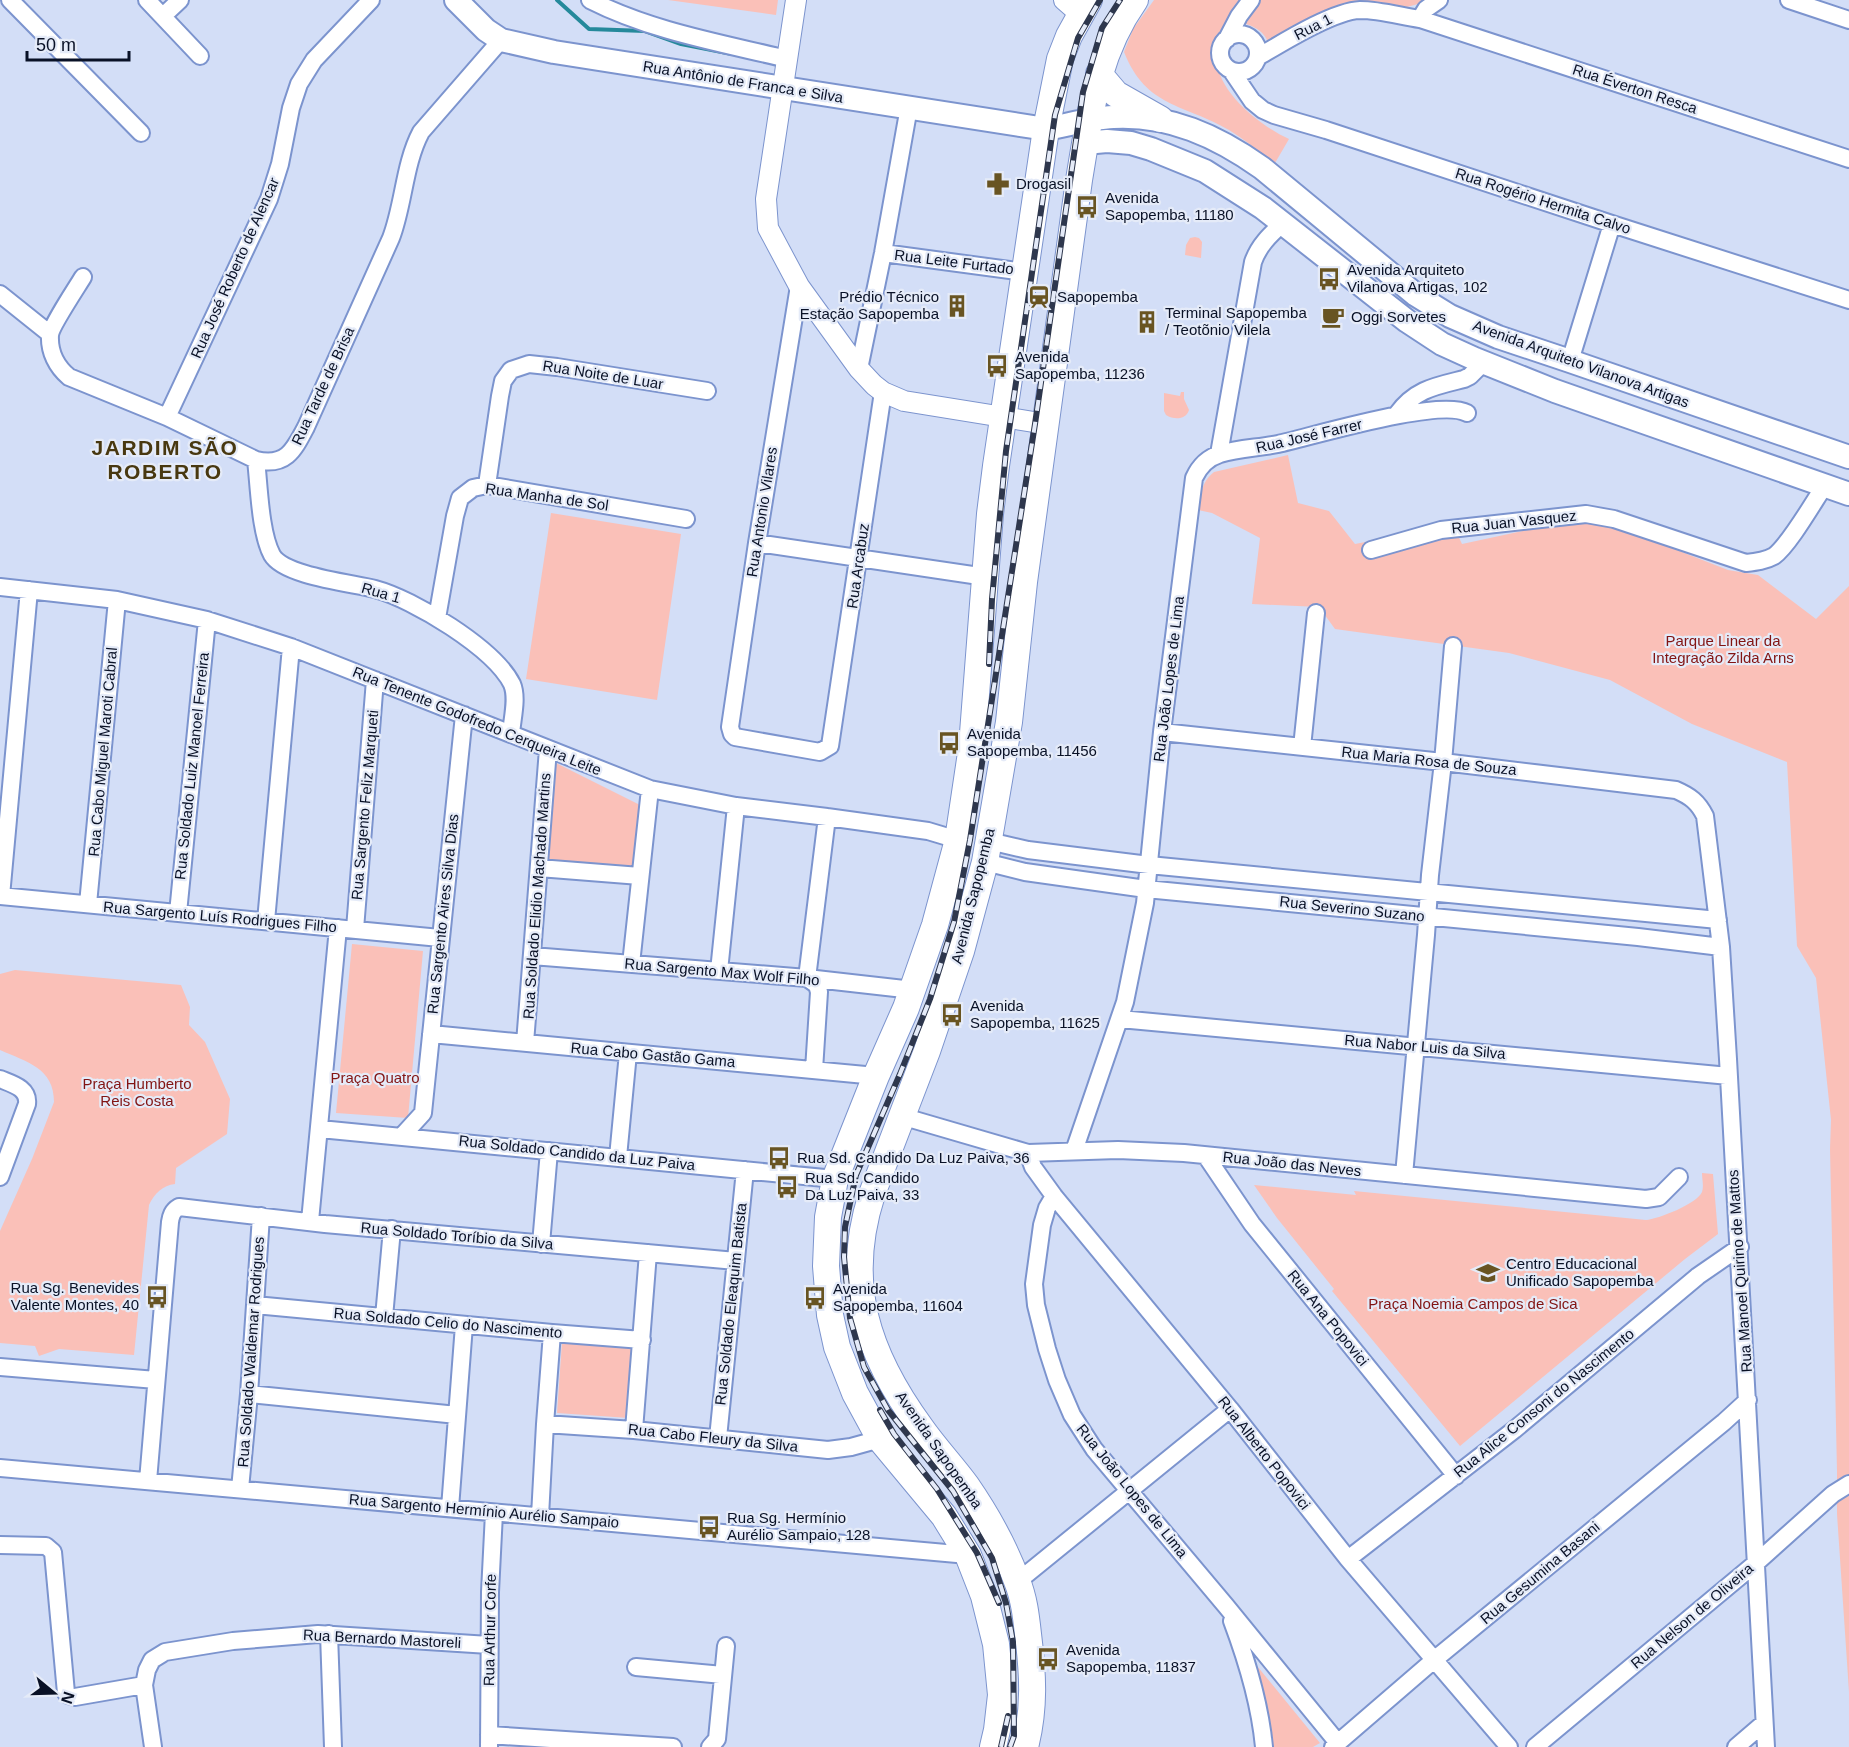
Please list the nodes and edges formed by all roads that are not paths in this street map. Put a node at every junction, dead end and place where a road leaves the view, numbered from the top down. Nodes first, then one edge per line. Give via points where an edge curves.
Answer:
1 (10, 0) edge
2 (147, 0) edge
3 (180, 0) edge
4 (371, 0) edge
5 (456, 0) edge
6 (590, 0) edge
7 (796, 0) edge
8 (1439, 0) edge
9 (1789, 0) edge
10 (1249, 2) edge
11 (1132, 4) edge
12 (1078, 5) edge
13 (163, 16) junction
14 (1420, 19) junction
15 (1849, 21) edge
16 (1227, 39) junction
17 (501, 40) junction
18 (1247, 55) junction
19 (200, 56) dead end
20 (788, 59) junction
21 (1099, 74) junction
22 (783, 88) junction
23 (909, 107) junction
24 (1160, 119) junction
25 (1046, 129) junction
26 (1087, 132) junction
27 (141, 133) dead end
28 (1849, 159) edge
29 (1284, 185) junction
30 (1263, 208) junction
31 (1283, 223) junction
32 (1612, 224) junction
33 (883, 253) junction
34 (1025, 272) junction
35 (83, 277) dead end
36 (798, 286) junction
37 (0, 294) edge
38 (1849, 300) edge
39 (50, 334) junction
40 (1570, 361) junction
41 (1484, 363) junction
42 (859, 369) junction
43 (707, 391) dead end
44 (883, 392) junction
45 (1467, 413) dead end
46 (1397, 414) junction
47 (167, 417) junction
48 (1003, 417) junction
49 (1046, 424) junction
50 (1219, 454) junction
51 (1849, 458) edge
52 (256, 460) junction
53 (487, 485) junction
54 (1825, 485) junction
55 (1849, 494) edge
56 (686, 519) dead end
57 (757, 543) junction
58 (1371, 550) dead end
59 (860, 558) junction
60 (986, 577) junction
61 (0, 588) edge
62 (29, 590) junction
63 (117, 600) junction
64 (1316, 613) dead end
65 (437, 618) junction
66 (207, 620) junction
67 (1453, 646) dead end
68 (291, 647) junction
69 (375, 680) junction
70 (464, 716) junction
71 (1162, 732) junction
72 (511, 734) junction
73 (832, 740) joint
74 (1302, 747) junction
75 (548, 749) junction
76 (1443, 762) junction
77 (650, 789) junction
78 (1694, 799) joint
79 (736, 806) junction
80 (827, 817) junction
81 (958, 840) junction
82 (987, 851) junction
83 (1149, 865) junction
84 (539, 868) junction
85 (640, 876) junction
86 (1146, 889) junction
87 (1429, 892) junction
88 (0, 896) edge
89 (88, 904) junction
90 (178, 913) junction
91 (1427, 917) junction
92 (1718, 920) junction
93 (266, 921) junction
94 (347, 928) junction
95 (440, 938) junction
96 (1721, 947) junction
97 (531, 956) junction
98 (631, 964) junction
99 (719, 972) junction
100 (807, 978) junction
101 (913, 990) junction
102 (1120, 1019) junction
103 (430, 1034) junction
104 (525, 1043) junction
105 (1416, 1046) junction
106 (628, 1053) junction
107 (814, 1070) junction
108 (876, 1076) junction
109 (1729, 1076) junction
110 (0, 1079) edge
111 (423, 1113) junction
112 (901, 1116) junction
113 (320, 1129) junction
114 (402, 1136) junction
115 (437, 1140) junction
116 (549, 1151) junction
117 (1074, 1151) junction
118 (1028, 1153) junction
119 (1206, 1156) junction
120 (618, 1157) junction
121 (745, 1170) junction
122 (0, 1175) edge
123 (1404, 1175) junction
124 (1679, 1177) dead end
125 (835, 1179) junction
126 (1054, 1196) junction
127 (261, 1216) junction
128 (310, 1221) junction
129 (392, 1229) junction
130 (861, 1240) junction
131 (541, 1244) junction
132 (1740, 1246) junction
133 (648, 1253) junction
134 (736, 1261) junction
135 (255, 1305) junction
136 (384, 1317) junction
137 (464, 1325) junction
138 (552, 1333) junction
139 (642, 1340) junction
140 (0, 1366) edge
141 (156, 1380) junction
142 (249, 1394) junction
143 (1748, 1400) junction
144 (1230, 1409) junction
145 (457, 1415) junction
146 (545, 1424) junction
147 (634, 1430) junction
148 (718, 1438) junction
149 (880, 1439) junction
150 (0, 1468) edge
151 (1456, 1476) junction
152 (148, 1480) junction
153 (1849, 1484) edge
154 (240, 1489) junction
155 (1130, 1492) junction
156 (450, 1508) junction
157 (494, 1513) junction
158 (540, 1516) junction
159 (0, 1545) edge
160 (968, 1555) junction
161 (1348, 1559) junction
162 (1756, 1563) junction
163 (1017, 1582) junction
164 (1226, 1606) junction
165 (329, 1634) junction
166 (489, 1645) junction
167 (726, 1646) dead end
168 (1434, 1660) junction
169 (636, 1666) dead end
170 (723, 1675) junction
171 (144, 1685) junction
172 (1764, 1723) junction
173 (489, 1741) edge
174 (1335, 1745) edge
175 (153, 1747) edge
176 (333, 1747) edge
177 (673, 1747) edge
178 (710, 1747) edge
179 (993, 1747) edge
180 (1025, 1747) edge
181 (1264, 1747) edge
182 (1509, 1747) edge
183 (1535, 1747) edge
184 (1736, 1747) edge
185 (1766, 1747) edge

1 - 27 street
2 - 13 street
3 - 13 street
4 - 47 street, Rua José Roberto de Alencar via 314,60 299,84 269,199
5 - 17 main road, Rua Antônio de Franca e Silva
6 - 20 street via 656,26
7 - 20 street
8 - 14 street
9 - 15 street
10 - 16 street
10 - 18 street via 1245,19
11 - 21 main road, Avenida Sapopemba via 1115,32
12 - 25 main road, Avenida Sapopemba via 1060,59
13 - 19 street
14 - 18 street, Rua 1 via 1374,11 1340,13
14 - 28 street, Rua Éverton Resca
16 - 18 street, Rua 1 via 1239,34
16 - 18 street, Rua Rogério Hermita Calvo via 1221,48 1223,63
17 - 22 main road, Rua Antônio de Franca e Silva
17 - 52 street, Rua Tarde de Brisa via 416,141 391,238 295,448 278,461
18 - 32 street, Rua Rogério Hermita Calvo via 1245,91 1257,105 1274,115
20 - 22 street
21 - 24 main road via 1116,94
21 - 26 main road, Avenida Sapopemba
22 - 23 main road, Rua Antônio de Franca e Silva
22 - 36 street via 766,217
23 - 25 main road, Rua Antônio de Franca e Silva
23 - 33 street
24 - 26 main road, Avenida Arquiteto Vilanova Artigas via 1112,117
24 - 29 main road, Avenida Arquiteto Vilanova Artigas via 1236,150
25 - 26 main road, Avenida Arquiteto Vilanova Artigas
25 - 34 main road, Avenida Sapopemba
26 - 30 main road, Avenida Arquiteto Vilanova Artigas via 1107,141 1151,149 1205,171
26 - 49 main road, Avenida Sapopemba
29 - 30 main road
29 - 40 main road, Avenida Arquiteto Vilanova Artigas via 1416,295 1450,316 1498,338
30 - 31 main road, Avenida Arquiteto Vilanova Artigas
31 - 41 main road, Avenida Arquiteto Vilanova Artigas via 1407,321 1442,344
31 - 50 street via 1257,250 1253,262
32 - 38 street, Rua Rogério Hermita Calvo
32 - 40 street
33 - 34 street, Rua Leite Furtado
33 - 42 street
34 - 48 main road, Avenida Sapopemba
35 - 39 street
36 - 42 street
36 - 57 street, Rua Antonio Vilares
37 - 39 street
39 - 47 street via 54,360 69,377
40 - 51 main road, Avenida Arquiteto Vilanova Artigas
41 - 46 street via 1464,379 1418,393
41 - 54 main road, Avenida Arquiteto Vilanova Artigas via 1570,397
42 - 44 street
43 - 53 street, Rua Noite de Luar via 557,367 528,364 511,370 503,381
44 - 48 street via 904,401
44 - 59 street, Rua Arcabuz
45 - 46 street, Rua José Farrer via 1441,410
46 - 50 street, Rua José Farrer
47 - 52 street
48 - 49 street
48 - 60 main road, Avenida Sapopemba
49 - 82 main road, Avenida Sapopemba via 1009,722
50 - 71 street, Rua João Lopes de Lima via 1204,463 1194,478
52 - 65 street, Rua 1 via 265,532 272,555 281,564 403,598
53 - 56 street, Rua Manha de Sol
53 - 65 street, Rua Manha de Sol via 473,488 460,498
54 - 55 main road, Avenida Arquiteto Vilanova Artigas
54 - 58 street, Rua Juan Vasquez via 1783,547 1759,562 1746,563 1614,519 1586,514 1441,530
57 - 59 street
57 - 73 street, Rua Antonio Vilares via 732,734 820,752
59 - 60 street
59 - 73 street, Rua Arcabuz
60 - 81 main road, Avenida Sapopemba via 972,746
61 - 62 street, Rua Tenente Godofredo Cerqueira Leite
62 - 63 street, Rua Tenente Godofredo Cerqueira Leite
62 - 88 street
63 - 66 street, Rua Tenente Godofredo Cerqueira Leite
63 - 89 street, Rua Cabo Miguel Maroti Cabral
64 - 74 street
65 - 72 street, Rua 1 via 498,663 513,686
66 - 68 street, Rua Tenente Godofredo Cerqueira Leite
66 - 90 street, Rua Soldado Luiz Manoel Ferreira
67 - 76 street
68 - 69 street, Rua Tenente Godofredo Cerqueira Leite
68 - 93 street
69 - 70 street, Rua Tenente Godofredo Cerqueira Leite
69 - 94 street, Rua Sargento Feliz Marqueti
70 - 72 street, Rua Tenente Godofredo Cerqueira Leite
70 - 95 street, Rua Sargento Aires Silva Dias
71 - 74 street, Rua Maria Rosa de Souza
71 - 83 street, Rua João Lopes de Lima
72 - 75 street, Rua Tenente Godofredo Cerqueira Leite
74 - 76 street, Rua Maria Rosa de Souza
75 - 77 street, Rua Tenente Godofredo Cerqueira Leite
75 - 84 street, Rua Soldado Elidio Machado Martins
76 - 78 street, Rua Maria Rosa de Souza via 1676,790
76 - 87 street
77 - 79 street, Rua Tenente Godofredo Cerqueira Leite
77 - 85 street
78 - 92 street, Rua Manoel Quirino de Mattos via 1705,816
79 - 80 street, Rua Tenente Godofredo Cerqueira Leite
79 - 99 street
80 - 81 street, Rua Tenente Godofredo Cerqueira Leite via 928,831
80 - 100 street
81 - 82 main road via 973,839
81 - 101 main road, Avenida Sapopemba
82 - 83 street, Rua Severino Suzano via 1028,850
82 - 86 street, Rua Severino Suzano via 1025,872
82 - 112 main road, Avenida Sapopemba via 961,951
83 - 86 street, Rua João Lopes de Lima
83 - 87 street, Rua Severino Suzano
84 - 85 street
84 - 97 street, Rua Soldado Elidio Machado Martins
85 - 98 street
86 - 91 street, Rua Severino Suzano
86 - 102 street, Rua João Lopes de Lima
87 - 91 street
87 - 92 street, Rua Severino Suzano
88 - 89 street, Rua Sargento Luís Rodrigues Filho
89 - 90 street, Rua Sargento Luís Rodrigues Filho
90 - 93 street, Rua Sargento Luís Rodrigues Filho
91 - 96 street, Rua Severino Suzano
91 - 105 street
92 - 96 street, Rua Manoel Quirino de Mattos
93 - 94 street, Rua Sargento Luís Rodrigues Filho
94 - 95 street, Rua Sargento Luís Rodrigues Filho
94 - 113 street, Rua Sargento Feliz Marqueti
95 - 103 street, Rua Sargento Aires Silva Dias
96 - 109 street, Rua Manoel Quirino de Mattos
97 - 98 street, Rua Sargento Max Wolf Filho
97 - 104 street, Rua Soldado Elidio Machado Martins
98 - 99 street, Rua Sargento Max Wolf Filho
99 - 100 street, Rua Sargento Max Wolf Filho
100 - 101 street, Rua Sargento Max Wolf Filho
100 - 107 street via 817,984 819,992
101 - 108 main road, Avenida Sapopemba
102 - 105 street, Rua Nabor Luis da Silva
102 - 117 street, Rua João Lopes de Lima
103 - 104 street, Rua Cabo Gastão Gama
103 - 111 street, Rua Sargento Aires Silva Dias
104 - 106 street, Rua Cabo Gastão Gama
105 - 109 street, Rua Nabor Luis da Silva
105 - 123 street
106 - 107 street, Rua Cabo Gastão Gama
106 - 120 street
107 - 108 street, Rua Cabo Gastão Gama
108 - 125 main road, Avenida Sapopemba
109 - 132 street, Rua Manoel Quirino de Mattos
110 - 122 street via 28,1096
111 - 114 street
111 - 115 street
112 - 118 street, Rua João das Neves
112 - 130 main road, Avenida Sapopemba via 872,1194
113 - 114 street, Rua Soldado Candido da Luz Paiva
113 - 128 street, Rua Sargento Feliz Marqueti
114 - 115 street, Rua Soldado Candido da Luz Paiva
115 - 116 street, Rua Soldado Candido da Luz Paiva
116 - 120 street, Rua Soldado Candido da Luz Paiva
116 - 131 street
117 - 118 street, Rua João das Neves
117 - 119 street, Rua João das Neves via 1118,1149
118 - 126 street, Rua Alberto Popovici
119 - 123 street, Rua João das Neves
119 - 151 street, Rua Ana Popovici via 1252,1224
120 - 121 street, Rua Soldado Candido da Luz Paiva
121 - 125 street, Rua Soldado Candido da Luz Paiva
121 - 134 street, Rua Soldado Eleaquim Batista
123 - 124 street, Rua João das Neves via 1646,1199 1659,1197
125 - 130 main road via 855,1190 855,1233
125 - 149 main road, Avenida Sapopemba via 828,1217 826,1266 830,1315 837,1347 855,1393
126 - 144 street, Rua Alberto Popovici
126 - 155 street, Rua João Lopes de Lima via 1042,1225 1034,1284 1047,1349 1072,1415
127 - 128 street, Rua Soldado Toríbio da Silva
127 - 135 street, Rua Soldado Waldemar Rodrigues
127 - 141 street, Rua Soldado Toríbio da Silva via 175,1209 170,1222
128 - 129 street, Rua Soldado Toríbio da Silva
129 - 131 street, Rua Soldado Toríbio da Silva
129 - 136 street
130 - 163 main road, Avenida Sapopemba via 860,1281 871,1341 920,1427 966,1486 995,1533
131 - 133 street, Rua Soldado Toríbio da Silva
132 - 143 street, Rua Manoel Quirino de Mattos
132 - 151 street, Rua Alice Consoni do Nascimento via 1698,1276
133 - 134 street, Rua Soldado Toríbio da Silva
133 - 139 street
134 - 148 street, Rua Soldado Eleaquim Batista
135 - 136 street, Rua Soldado Celio do Nascimento
135 - 142 street, Rua Soldado Waldemar Rodrigues
136 - 137 street, Rua Soldado Celio do Nascimento
137 - 138 street, Rua Soldado Celio do Nascimento
137 - 145 street
138 - 139 street, Rua Soldado Celio do Nascimento
138 - 146 street
139 - 147 street
140 - 141 street
141 - 152 street
142 - 145 street
142 - 154 street, Rua Soldado Waldemar Rodrigues
143 - 162 street, Rua Manoel Quirino de Mattos
143 - 168 street, Rua Gesumina Basani
144 - 155 street
144 - 161 street, Rua Alberto Popovici
145 - 156 street
146 - 147 street, Rua Cabo Fleury da Silva
146 - 158 street
147 - 148 street, Rua Cabo Fleury da Silva
148 - 149 street, Rua Cabo Fleury da Silva via 828,1450
149 - 160 main road, Avenida Sapopemba via 944,1516
150 - 152 street, Rua Sargento Hermínio Aurélio Sampaio
151 - 161 street, Rua Alice Consoni do Nascimento
152 - 154 street, Rua Sargento Hermínio Aurélio Sampaio
153 - 162 street, Rua Nelson de Oliveira
154 - 156 street, Rua Sargento Hermínio Aurélio Sampaio
155 - 163 street
155 - 164 street, Rua João Lopes de Lima
156 - 157 street, Rua Sargento Hermínio Aurélio Sampaio
157 - 158 street, Rua Sargento Hermínio Aurélio Sampaio
157 - 166 street, Rua Arthur Corfe
158 - 160 street, Rua Sargento Hermínio Aurélio Sampaio
159 - 171 street via 46,1546 53,1552 68,1695
160 - 179 main road, Avenida Sapopemba via 996,1644 1001,1695
161 - 168 street, Rua Alberto Popovici
162 - 172 street, Rua Manoel Quirino de Mattos
162 - 183 street, Rua Nelson de Oliveira
163 - 180 main road, Avenida Sapopemba via 1025,1611 1033,1677 1030,1730
164 - 174 street, Rua João Lopes de Lima
164 - 181 street via 1251,1681
165 - 166 street, Rua Bernardo Mastoreli
165 - 171 street, Rua Bernardo Mastoreli via 277,1636 165,1652 152,1660
165 - 176 street
166 - 173 street, Rua Arthur Corfe
167 - 170 street
168 - 174 street, Rua Gesumina Basani
168 - 182 street, Rua Alberto Popovici
169 - 170 street
170 - 178 street via 717,1739
171 - 175 street
172 - 184 street
172 - 185 street, Rua Manoel Quirino de Mattos
173 - 177 street

